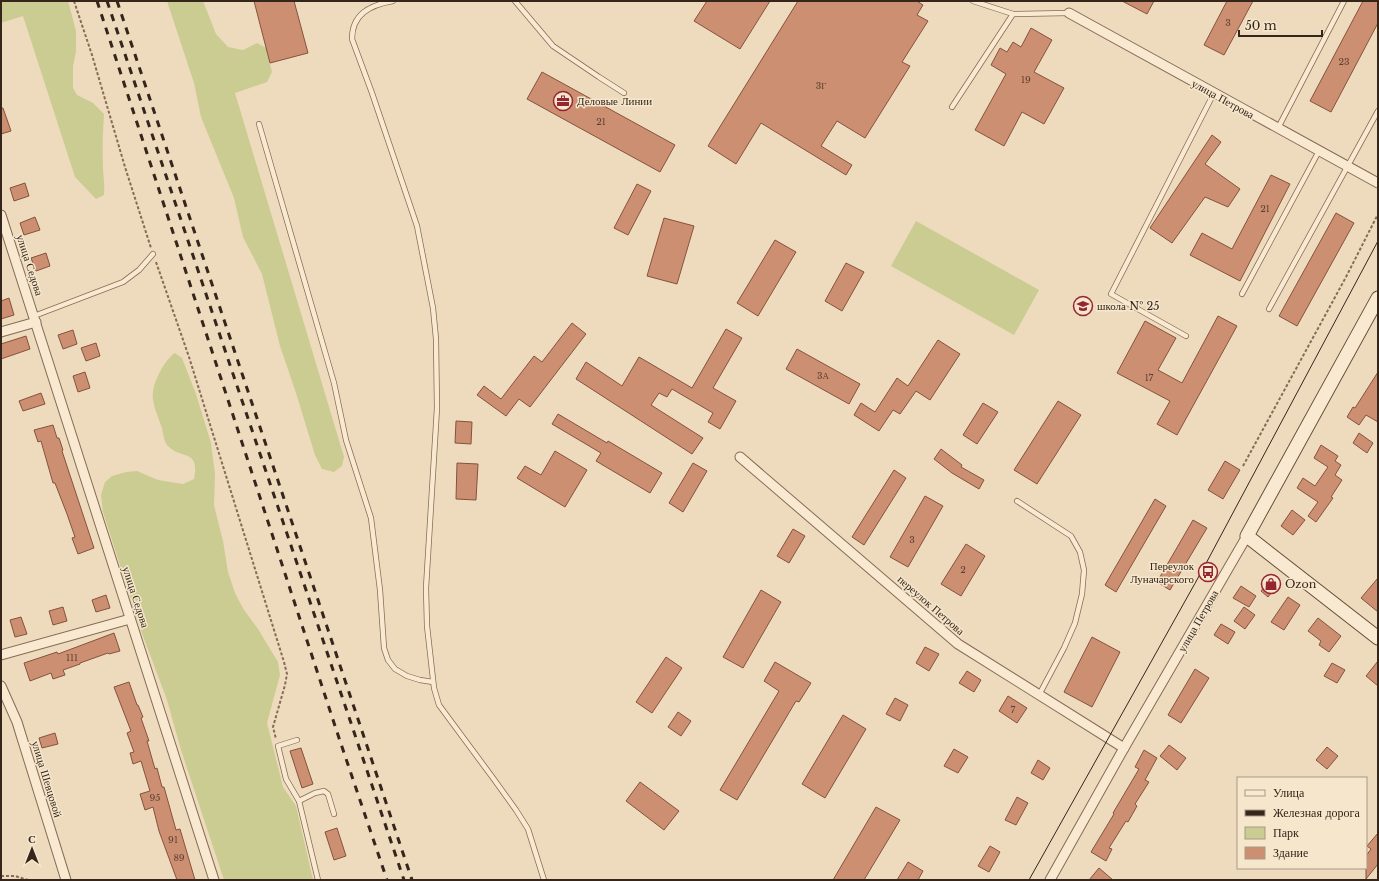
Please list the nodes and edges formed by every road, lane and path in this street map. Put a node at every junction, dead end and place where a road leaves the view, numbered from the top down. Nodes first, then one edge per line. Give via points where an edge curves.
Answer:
1 (74, 1) edge
2 (393, 1) edge
3 (515, 1) edge
4 (973, 1) edge
5 (1344, 1) edge
6 (1013, 14) junction
7 (1069, 14) joint
8 (624, 93) dead end
9 (1214, 93) junction
10 (952, 107) dead end
11 (1378, 111) edge
12 (259, 124) dead end
13 (1278, 128) junction
14 (1319, 151) junction
15 (1348, 167) junction
16 (1378, 183) edge
17 (1378, 214) edge
18 (1, 215) edge
19 (153, 254) junction
20 (1242, 294) dead end
21 (1378, 298) edge
22 (1269, 309) dead end
23 (35, 319) junction
24 (1, 332) edge
25 (1186, 336) dead end
26 (740, 457) dead end
27 (1244, 466) dead end
28 (1017, 501) dead end
29 (1247, 536) junction
30 (130, 619) junction
31 (1378, 638) edge
32 (1, 655) edge
33 (433, 682) junction
34 (1, 686) edge
35 (1039, 695) junction
36 (297, 740) dead end
37 (278, 746) junction
38 (1124, 748) junction
39 (299, 801) junction
40 (334, 814) dead end
41 (1, 876) edge
42 (28, 880) edge
43 (66, 880) edge
44 (214, 880) edge
45 (318, 880) edge
46 (544, 880) edge
47 (1050, 880) edge

1 - 19 path
2 - 33 lane via 361,14 354,26 352,39 417,226 433,308 437,408 426,588
3 - 8 lane via 553,46
4 - 6 lane
5 - 13 lane
6 - 7 lane
6 - 10 lane
7 - 9 street, улица Петрова
9 - 13 street, улица Петрова
9 - 25 lane via 1111,294
11 - 15 lane
12 - 33 lane via 334,382 346,440 371,518 384,648 388,660 395,669 408,676
13 - 14 street, улица Петрова
14 - 15 street, улица Петрова
14 - 20 lane
15 - 16 street, улица Петрова
15 - 22 lane
17 - 27 path
18 - 23 street, улица Седова
19 - 23 lane via 140,270 123,282
19 - 37 path via 189,356 284,662 287,674 274,727
21 - 29 street, улица Петрова
23 - 24 street
23 - 30 street, улица Седова
26 - 35 street, переулок Петрова via 958,644
28 - 35 lane via 1071,536 1080,552 1084,570 1082,594 1075,623
29 - 31 street
29 - 38 street, улица Петрова
30 - 32 street
30 - 44 street, улица Седова
33 - 46 lane via 439,705 528,829
34 - 43 street, улица Шевцовой via 17,722
35 - 38 street, переулок Петрова
36 - 37 lane
37 - 39 lane via 286,778
38 - 47 street, улица Петрова
39 - 40 lane via 324,791 328,794
39 - 45 lane
41 - 42 path via 15,876

